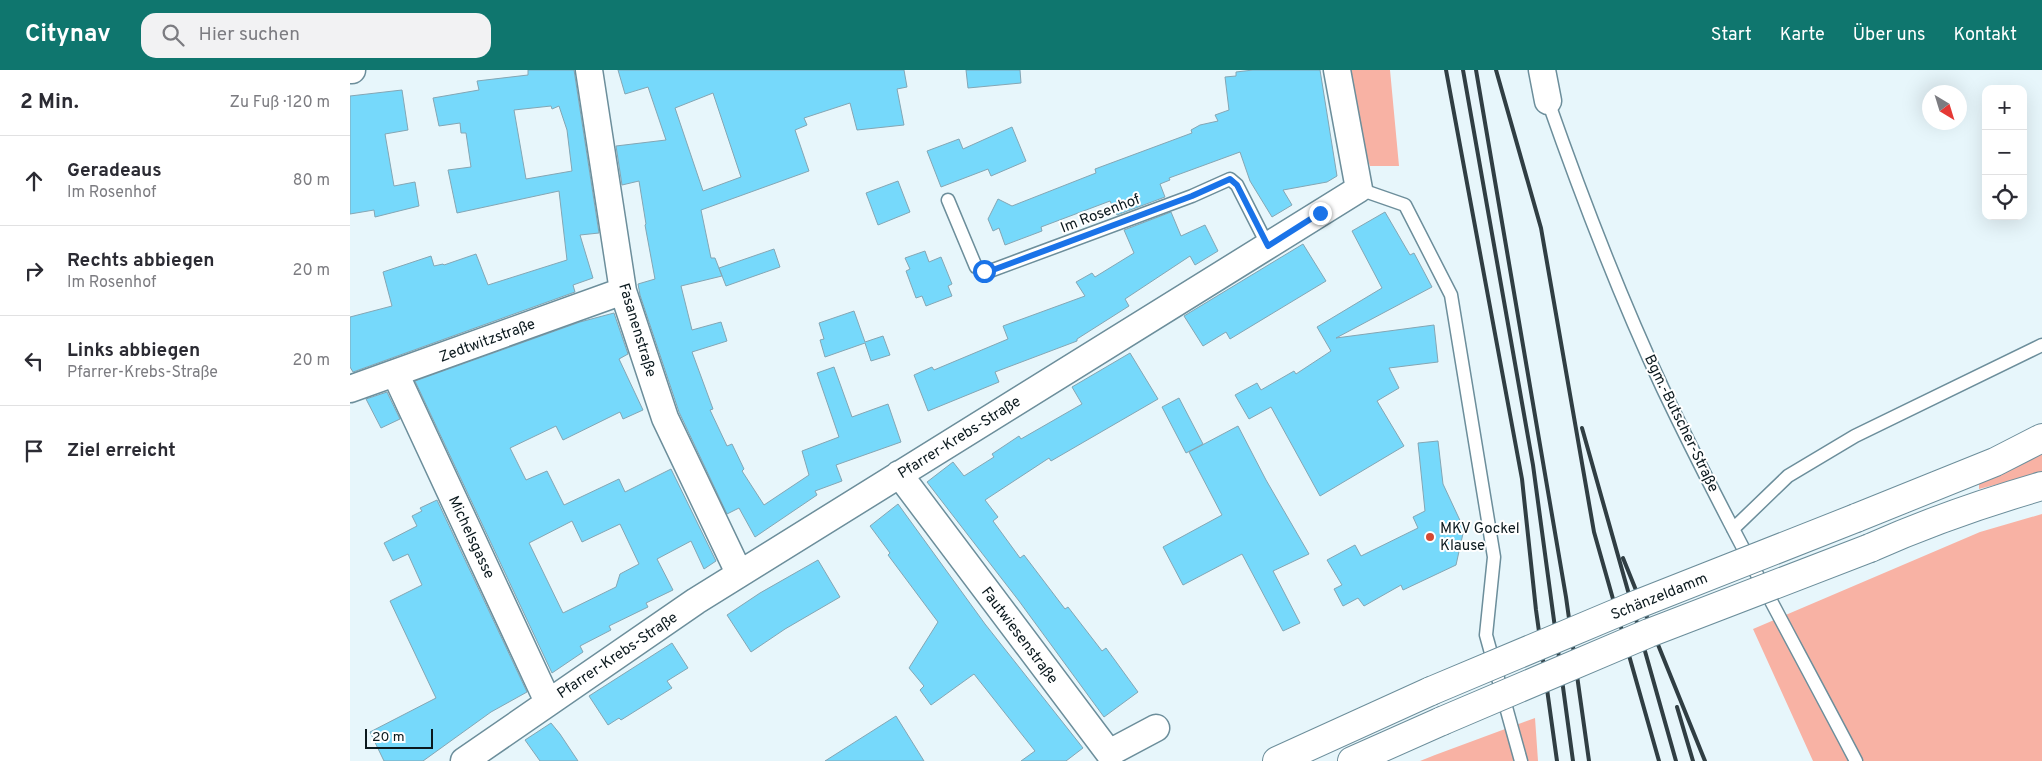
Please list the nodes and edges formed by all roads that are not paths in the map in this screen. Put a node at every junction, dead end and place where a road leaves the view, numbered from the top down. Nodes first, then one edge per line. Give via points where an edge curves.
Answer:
1 (590, 70) edge
2 (1337, 70) edge
3 (1542, 70) edge
4 (1548, 101) joint
5 (1359, 189) junction
6 (948, 200) dead end
7 (1268, 246) junction
8 (623, 291) junction
9 (2042, 345) edge
10 (395, 373) junction
11 (350, 389) edge
12 (2042, 438) edge
13 (899, 474) junction
14 (2042, 486) edge
15 (1733, 529) junction
16 (739, 574) junction
17 (548, 702) junction
18 (1156, 728) dead end
19 (464, 761) edge
20 (1277, 761) edge
21 (1352, 761) edge
22 (1521, 761) edge
23 (1856, 761) edge

1 - 8 street, Fasanenstraße
2 - 5 street
3 - 4 street, Bgm.-Butscher-Straße
4 - 15 lane, Bgm.-Butscher-Straße via 1587,211 1655,370
5 - 7 street, Pfarrer-Krebs-Straße
5 - 22 lane via 1405,205 1451,296 1494,557 1486,635
6 - 7 lane, Im Rosenhof via 976,267 984,271 1128,220 1230,179 1237,185
7 - 13 street, Pfarrer-Krebs-Straße
8 - 10 street, Zedtwitzstraße
8 - 16 street, Fasanenstraße via 665,418
9 - 15 lane via 1855,436 1788,476
10 - 11 street, Zedtwitzstraße
10 - 17 street, Michelsgasse
12 - 20 main road, Schänzeldamm, bridge via 1995,462 1638,604 1431,691
13 - 16 street, Pfarrer-Krebs-Straße
13 - 18 street, Fautwiesenstraße via 1109,753
14 - 21 main road, Schänzeldamm, bridge via 1920,526 1650,633
15 - 23 lane, Bgm.-Butscher-Straße
16 - 17 street, Pfarrer-Krebs-Straße
17 - 19 street, Pfarrer-Krebs-Straße

